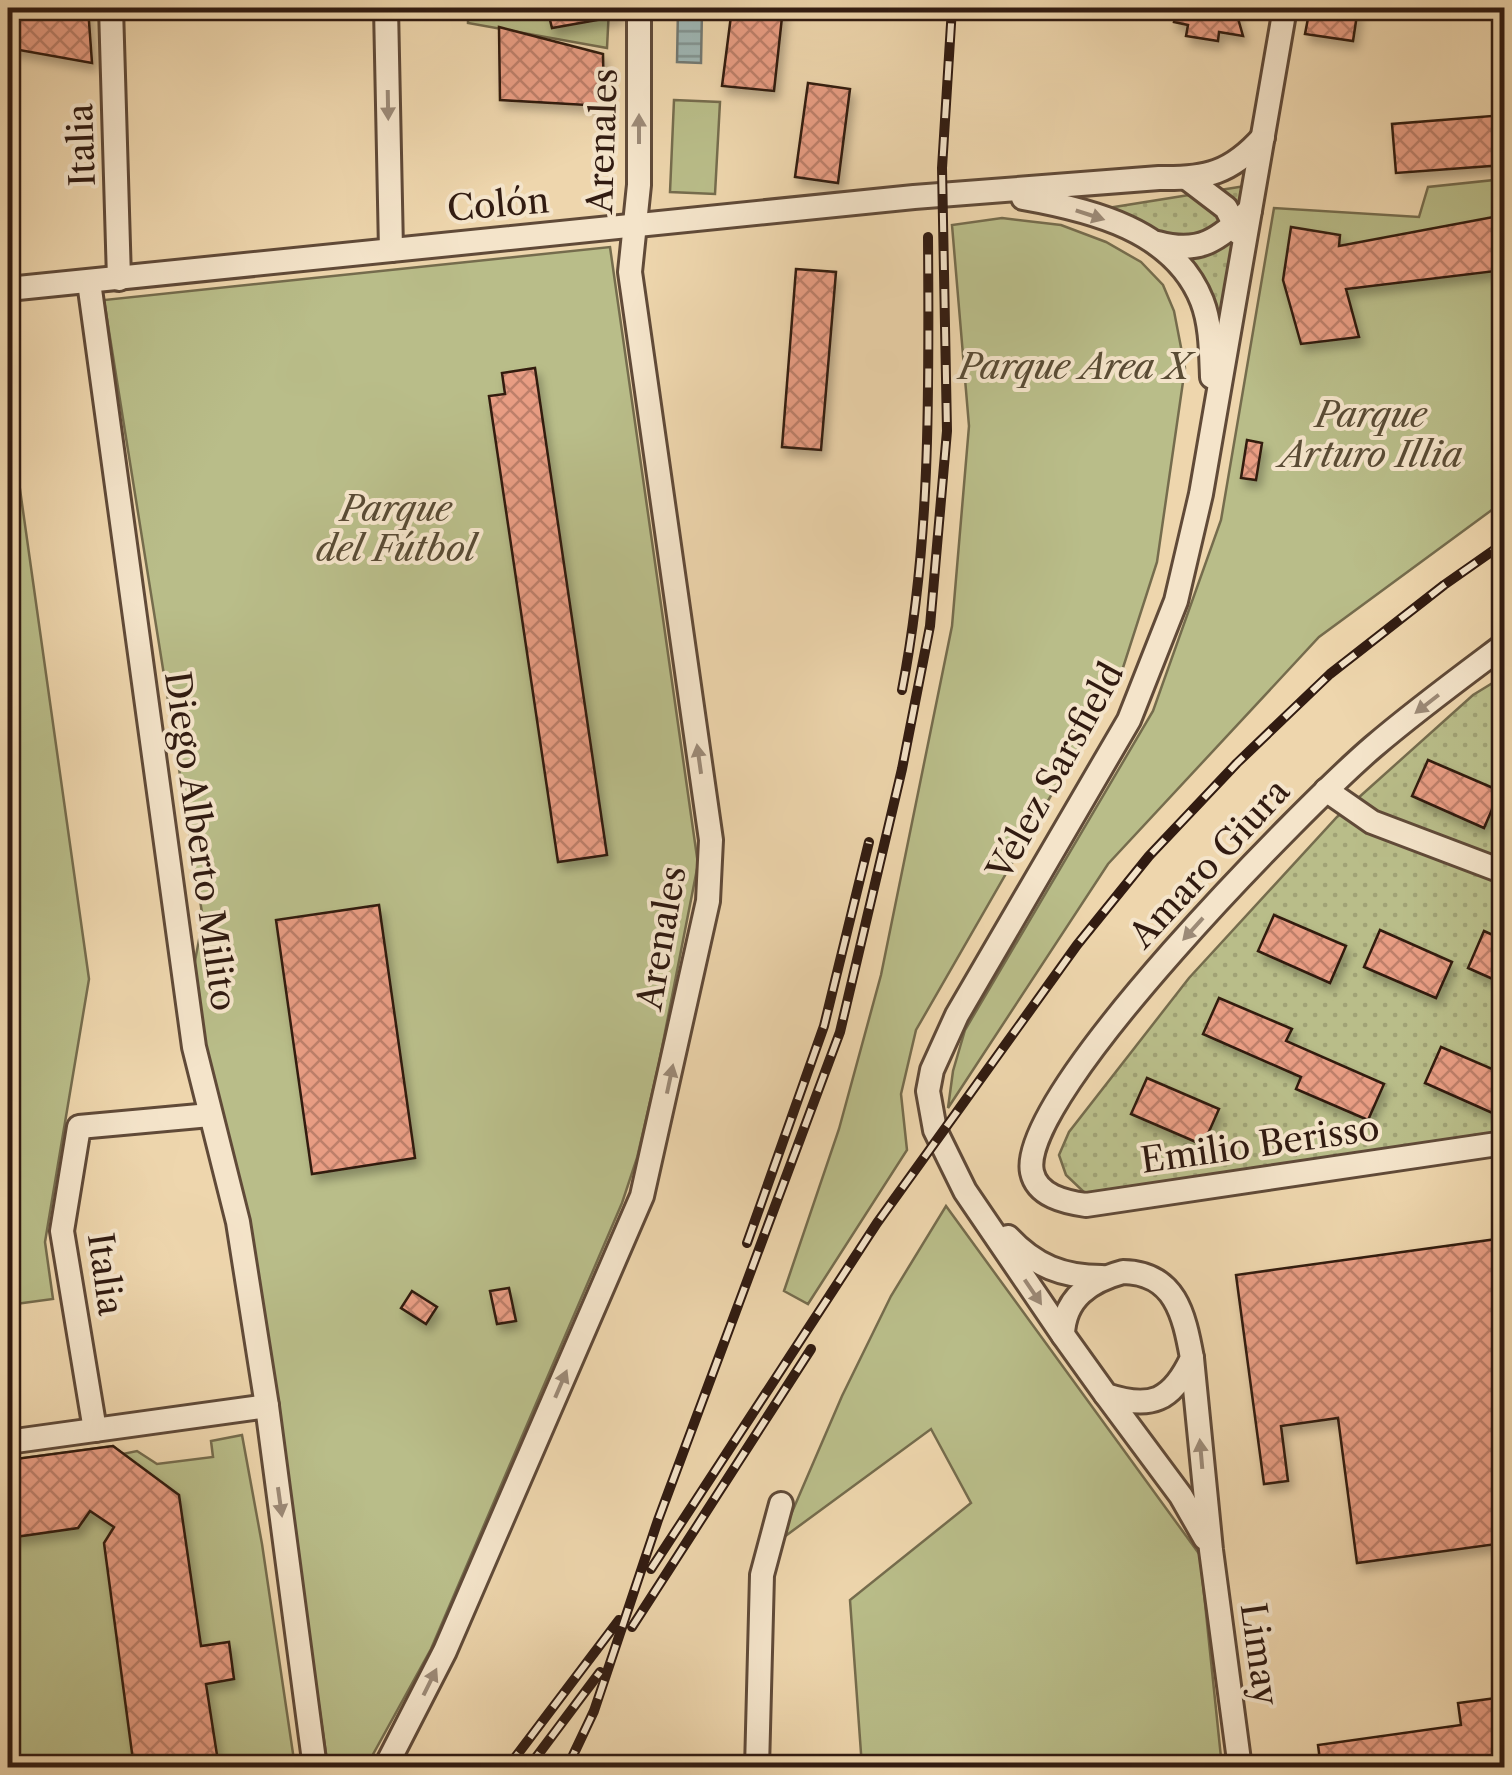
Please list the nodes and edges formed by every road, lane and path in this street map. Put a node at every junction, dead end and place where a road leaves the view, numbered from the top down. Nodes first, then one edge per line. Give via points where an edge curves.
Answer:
1 (111, 8) edge
2 (386, 8) edge
3 (640, 8) edge
4 (1285, 8) edge
5 (1263, 137) junction
6 (1188, 179) junction
7 (996, 193) junction
8 (1243, 216) junction
9 (635, 226) junction
10 (1158, 242) junction
11 (391, 250) junction
12 (118, 279) junction
13 (89, 282) junction
14 (8, 289) edge
15 (1214, 417) junction
16 (1504, 645) edge
17 (1326, 790) junction
18 (1504, 872) edge
19 (210, 1115) junction
20 (1504, 1143) edge
21 (1034, 1180) joint
22 (965, 1191) junction
23 (1102, 1277) junction
24 (1063, 1335) junction
25 (1192, 1358) junction
26 (1106, 1395) junction
27 (267, 1406) junction
28 (95, 1430) junction
29 (8, 1442) edge
30 (780, 1504) dead end
31 (1210, 1550) junction
32 (315, 1768) edge
33 (384, 1768) edge
34 (757, 1768) edge
35 (1240, 1768) edge

1 - 12 street, Italia
2 -> 11 street
9 -> 3 street, Arenales
4 - 5 street, Vélez Sarsfield
5 - 6 street, Colón via 1236,164
5 - 8 street, Vélez Sarsfield
6 - 7 street, Colón
6 - 8 street
7 - 9 street, Colón
7 -> 10 street, Colón via 1088,213
8 - 10 street via 1221,236 1190,248
8 - 15 street, Vélez Sarsfield
9 - 11 street, Colón
33 -> 9 street, Arenales via 445,1651 642,1196 708,901 711,840 630,272
10 - 15 street, Colón via 1202,300
11 - 12 street, Colón
12 - 13 street, Colón
13 - 14 street, Colón
13 - 19 street, Diego Alberto Milito via 192,1030
15 - 22 street, Vélez Sarsfield via 1180,588 1146,685 932,1070 930,1113
16 -> 17 street, Amaro Giura
17 - 18 street via 1372,822
17 -> 21 street, Amaro Giura via 1110,1024 1045,1122 1032,1154
19 - 27 street, Diego Alberto Milito via 238,1222
19 - 28 street, Italia via 79,1127 62,1232
20 - 21 street, Emilio Berisso via 1086,1205 1052,1197
22 - 23 street, Vélez Sarsfield via 1030,1257 1059,1273
22 -> 24 street, Vélez Sarsfield
23 - 24 street via 1074,1298
23 - 25 street via 1140,1272 1165,1285 1176,1300
24 - 26 street
25 - 26 street via 1160,1399 1144,1404
31 -> 25 street, Limay
26 - 31 street, Limay via 1196,1517
27 - 28 street
27 -> 32 street, Diego Alberto Milito
28 - 29 street
30 - 34 street via 762,1575
31 - 35 street, Limay

